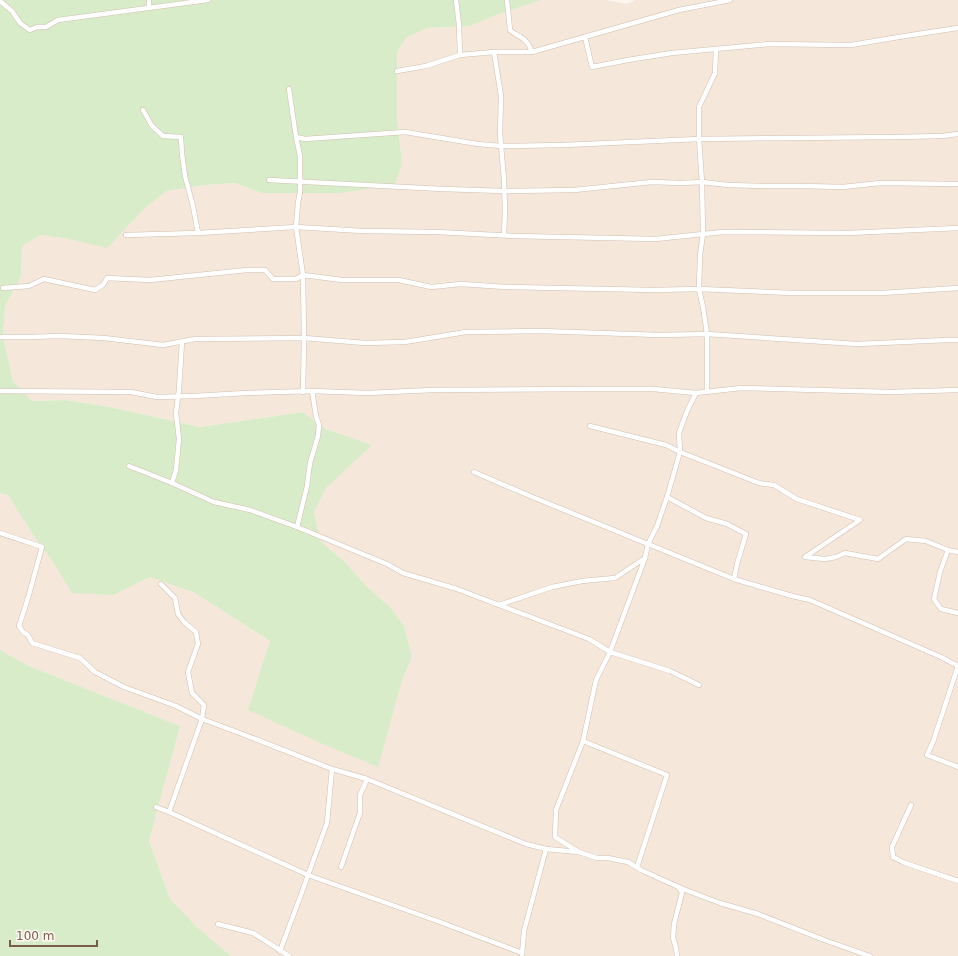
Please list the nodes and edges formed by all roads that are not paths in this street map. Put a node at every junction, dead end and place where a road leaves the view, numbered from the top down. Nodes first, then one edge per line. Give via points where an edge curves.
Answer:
1 (149, 0) edge
2 (208, 0) edge
3 (456, 0) edge
4 (507, 0) edge
5 (730, 0) edge
6 (0, 1) edge
7 (149, 7) junction
8 (958, 28) edge
9 (585, 37) junction
10 (716, 49) junction
11 (494, 52) junction
12 (532, 52) junction
13 (460, 56) junction
14 (396, 72) dead end
15 (289, 89) dead end
16 (143, 110) dead end
17 (958, 134) edge
18 (296, 137) junction
19 (699, 139) junction
20 (501, 146) junction
21 (269, 180) dead end
22 (702, 182) junction
23 (958, 184) edge
24 (296, 227) junction
25 (958, 228) edge
26 (198, 233) junction
27 (126, 234) dead end
28 (703, 234) junction
29 (504, 235) junction
30 (303, 275) junction
31 (3, 288) dead end
32 (958, 288) edge
33 (699, 289) junction
34 (707, 334) junction
35 (0, 337) edge
36 (304, 338) junction
37 (958, 340) edge
38 (182, 342) junction
39 (958, 390) edge
40 (0, 391) edge
41 (312, 391) junction
42 (304, 392) junction
43 (707, 392) junction
44 (696, 393) junction
45 (178, 397) junction
46 (590, 426) dead end
47 (680, 452) junction
48 (129, 466) dead end
49 (474, 472) dead end
50 (172, 483) junction
51 (667, 497) junction
52 (297, 527) junction
53 (0, 533) edge
54 (648, 544) junction
55 (948, 550) junction
56 (958, 552) edge
57 (645, 558) junction
58 (734, 579) junction
59 (161, 584) dead end
60 (499, 605) junction
61 (958, 613) edge
62 (610, 652) junction
63 (958, 666) edge
64 (699, 685) dead end
65 (202, 719) junction
66 (583, 741) junction
67 (958, 767) edge
68 (332, 769) junction
69 (366, 778) junction
70 (910, 805) dead end
71 (156, 807) dead end
72 (169, 812) junction
73 (546, 849) junction
74 (579, 852) junction
75 (341, 867) dead end
76 (636, 867) junction
77 (308, 875) junction
78 (958, 881) edge
79 (679, 888) dead end
80 (218, 924) dead end
81 (522, 940) dead end
82 (280, 951) junction
83 (521, 955) edge
84 (289, 956) edge
85 (677, 956) edge
86 (870, 956) edge

1 - 7 street
2 - 7 street
3 - 13 street
4 - 12 street via 510,30 528,42
5 - 9 street via 679,10
6 - 7 street via 30,30 46,27 58,20
8 - 10 street via 851,45 769,44
9 - 10 street via 592,67 672,53
9 - 12 street
10 - 19 street via 715,73 699,107
11 - 12 street
11 - 13 street
11 - 20 street via 501,96
13 - 14 street
15 - 18 street
16 - 26 street via 152,126 163,136 181,137 185,176
17 - 19 street
18 - 20 street via 305,139 405,132
18 - 24 street via 300,156 300,192
19 - 20 street
19 - 22 street
20 - 29 street
21 - 22 street via 504,191 574,190 652,182
22 - 23 street via 728,185 843,187 880,183
22 - 28 street
24 - 26 street
24 - 29 street
24 - 30 street
25 - 28 street via 848,233
26 - 27 street
28 - 29 street via 655,239
28 - 33 street
30 - 31 street via 296,279 273,279 265,270 247,270 150,280 107,278 96,290 44,279 29,286
30 - 33 street via 342,280 399,280 431,287 461,284 506,287
30 - 36 street
32 - 33 street via 882,293
33 - 34 street
34 - 36 street via 466,332 405,342 365,343
34 - 37 street via 857,344
34 - 43 street
35 - 38 street via 104,338 163,345
36 - 38 street via 195,339
36 - 42 street
38 - 45 street
39 - 43 street via 890,392 741,388
40 - 45 street via 131,392 157,397
41 - 42 street
41 - 44 street via 367,393 592,388
41 - 52 street via 318,436
42 - 45 street
43 - 44 street
44 - 47 street via 679,433
45 - 50 street via 176,414 179,439
46 - 47 street via 666,445
47 - 51 street
47 - 55 street via 759,484 774,485 797,499 860,520 805,557 825,559 845,553 878,559 906,538 926,541
48 - 50 street
49 - 54 street
50 - 52 street via 214,502 250,510
51 - 54 street
51 - 58 street via 706,518 727,524 746,534
52 - 60 street via 403,573
53 - 65 street via 42,547 19,626 32,642 80,658 94,672 124,687 176,706
54 - 57 street
54 - 58 street
55 - 56 street
55 - 61 street via 934,599 941,609
57 - 60 street via 615,578 552,587
57 - 62 street
58 - 63 street via 810,600
59 - 65 street via 175,598 178,614 196,632 198,644 188,672 192,693 204,705
60 - 62 street via 589,639
62 - 64 street via 670,671
62 - 66 street via 596,680
63 - 67 street via 927,755
65 - 68 street
65 - 72 street
66 - 74 street via 556,810 555,837
66 - 76 street via 668,775
68 - 69 street
68 - 77 street via 327,823
69 - 73 street via 526,844
69 - 75 street via 360,795 360,813
70 - 78 street via 892,846 893,857
71 - 72 street
72 - 77 street
73 - 74 street
73 - 83 street via 524,931
74 - 76 street via 597,858 628,862
76 - 86 street via 683,889
77 - 82 street
77 - 83 street via 440,922
79 - 85 street via 682,894 673,938
80 - 82 street via 253,933
81 - 83 street
82 - 84 street

